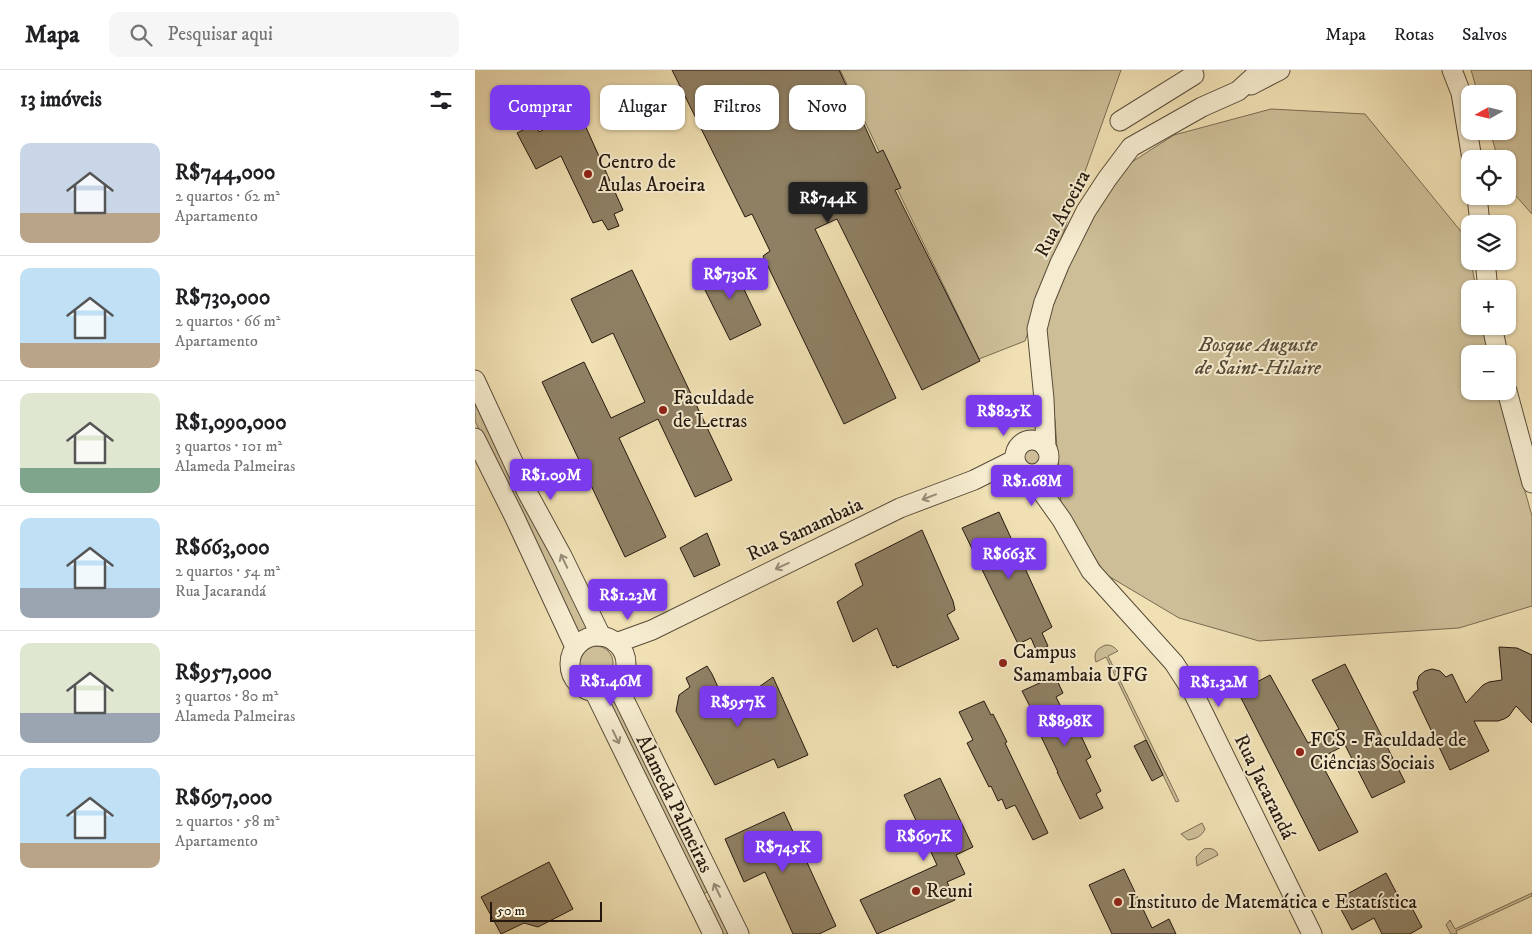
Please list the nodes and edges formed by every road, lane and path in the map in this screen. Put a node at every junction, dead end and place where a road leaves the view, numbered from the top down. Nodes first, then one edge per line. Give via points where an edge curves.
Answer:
1 (1261, 70) edge
2 (1280, 70) edge
3 (1452, 70) edge
4 (1193, 72) edge
5 (1238, 91) junction
6 (1209, 104) junction
7 (1120, 121) dead end
8 (1470, 150) edge
9 (475, 380) edge
10 (1509, 400) edge
11 (475, 438) edge
12 (1042, 450) junction
13 (1014, 460) junction
14 (1030, 475) junction
15 (1532, 483) edge
16 (1062, 520) junction
17 (608, 639) junction
18 (575, 647) junction
19 (617, 685) junction
20 (595, 693) junction
21 (713, 934) edge
22 (739, 934) edge
23 (1312, 934) edge

1 - 5 street, Rua Aroeira
2 - 5 street
3 - 8 street via 1461,93
4 - 6 street
4 - 7 street
5 - 6 street, Rua Aroeira
6 - 12 street, Rua Aroeira via 1131,147 1086,210 1060,263 1037,329 1044,399
17 -> 9 street via 527,492
10 - 15 street
11 - 18 street
12 - 13 street via 1020,444
12 - 14 street via 1041,472
12 - 16 street
13 - 14 street via 1020,470
13 -> 17 street, Rua Samambaia via 975,480 900,508 652,630
14 - 16 street
16 - 23 street, Rua Jacarandá via 1091,570 1174,663 1194,694
17 - 18 street via 588,637
17 - 19 street via 623,652 626,661 623,678
18 - 20 street via 569,663 570,672 579,686
19 - 20 street via 611,690
22 -> 19 street, Alameda Palmeiras
20 -> 21 street, Alameda Palmeiras

